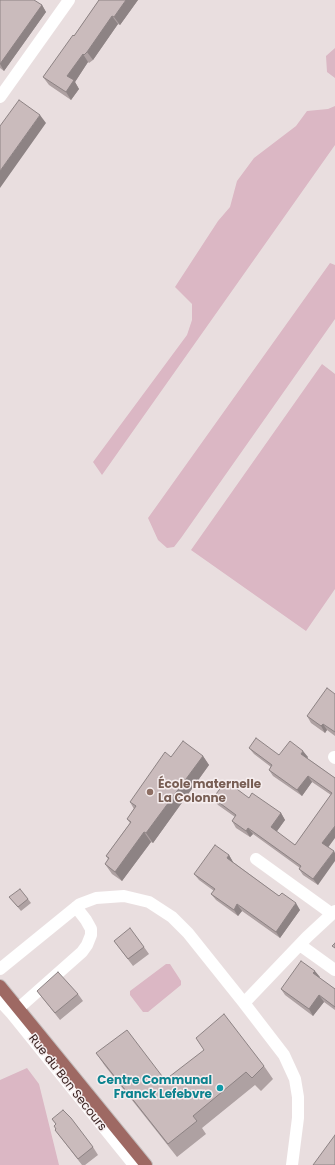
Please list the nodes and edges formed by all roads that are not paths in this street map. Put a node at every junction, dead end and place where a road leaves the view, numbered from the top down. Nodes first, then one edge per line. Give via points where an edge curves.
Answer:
1 (69, 0) edge
2 (0, 97) edge
3 (256, 859) dead end
4 (76, 907) junction
5 (334, 913) edge
6 (300, 945) junction
7 (0, 969) edge
8 (335, 970) edge
9 (0, 986) edge
10 (0, 1001) edge
11 (244, 1003) junction
12 (15, 1011) junction
13 (31, 1037) junction
14 (134, 1165) edge
15 (146, 1165) edge
16 (292, 1165) edge

1 - 2 street
3 - 5 street
4 - 7 street
4 - 11 street via 88,900 114,896 131,897 155,905 180,924
4 - 12 street via 91,929 87,945
5 - 6 street
6 - 8 street
6 - 11 street
9 - 12 main road, Rue du Bon Secours
10 - 12 street, Rue du Bon Secours
11 - 16 street via 279,1046 293,1072 298,1106
12 - 13 main road, Rue du Bon Secours
13 - 14 street, Rue du Bon Secours
13 - 15 main road, Rue du Bon Secours

